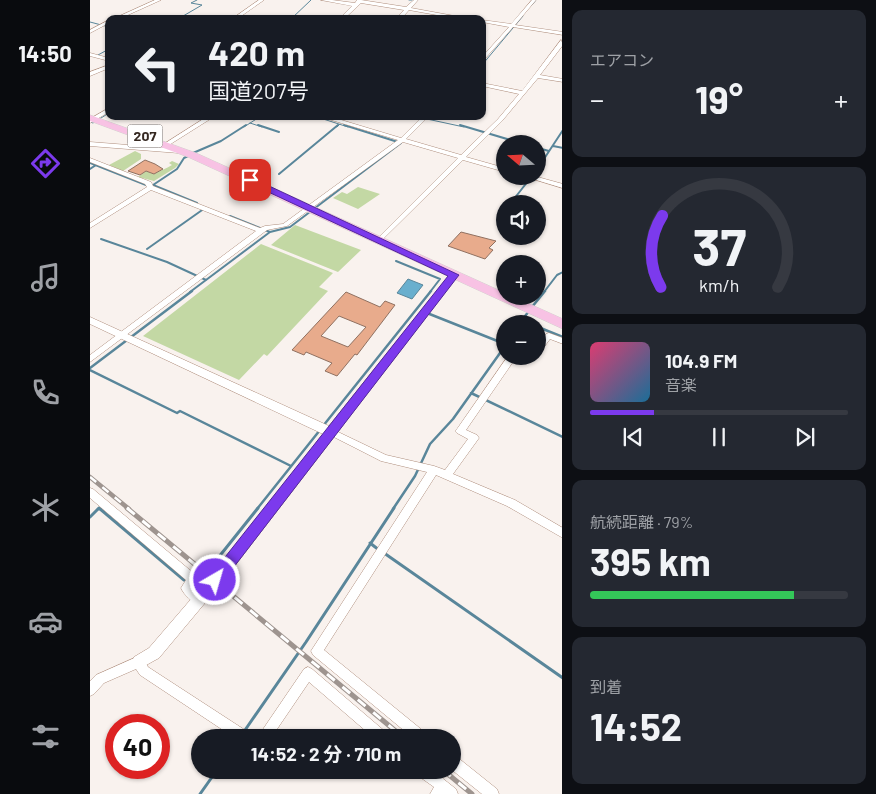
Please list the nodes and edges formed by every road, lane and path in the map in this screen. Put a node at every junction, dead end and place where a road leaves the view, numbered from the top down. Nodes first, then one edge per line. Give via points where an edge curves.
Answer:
1 (159, 0) edge
2 (262, 0) edge
3 (323, 0) edge
4 (416, 0) edge
5 (534, 0) edge
6 (360, 2) edge
7 (407, 9) junction
8 (124, 15) edge
9 (240, 15) edge
10 (345, 15) edge
11 (402, 15) edge
12 (446, 15) edge
13 (486, 22) edge
14 (105, 24) edge
15 (514, 26) junction
16 (90, 32) edge
17 (562, 34) edge
18 (562, 41) edge
19 (90, 54) edge
20 (486, 56) edge
21 (105, 59) edge
22 (105, 68) edge
23 (90, 74) edge
24 (538, 76) junction
25 (562, 81) edge
26 (486, 85) edge
27 (524, 93) junction
28 (105, 112) edge
29 (94, 119) edge
30 (206, 120) edge
31 (333, 120) edge
32 (422, 120) edge
33 (488, 133) joint
34 (157, 140) junction
35 (399, 142) junction
36 (90, 144) edge
37 (167, 144) junction
38 (142, 148) junction
39 (190, 153) junction
40 (462, 158) junction
41 (90, 160) edge
42 (496, 167) edge
43 (546, 182) edge
44 (562, 186) edge
45 (151, 187) junction
46 (204, 208) joint
47 (310, 209) junction
48 (90, 226) edge
49 (262, 229) junction
50 (379, 240) junction
51 (454, 275) junction
52 (90, 320) edge
53 (562, 325) edge
54 (128, 336) junction
55 (546, 339) edge
56 (562, 341) edge
57 (90, 359) edge
58 (507, 365) edge
59 (325, 429) junction
60 (434, 470) junction
61 (447, 475) junction
62 (90, 492) edge
63 (562, 534) edge
64 (382, 552) joint
65 (199, 600) junction
66 (139, 662) junction
67 (90, 690) edge
68 (234, 729) edge
69 (269, 729) edge
70 (374, 729) edge
71 (412, 729) edge
72 (461, 769) edge
73 (431, 779) edge
74 (443, 791) edge
75 (492, 794) edge

1 - 8 street
2 - 9 street
3 - 6 street
4 - 7 street
5 - 15 street
6 - 7 street
6 - 10 street
7 - 11 street
7 - 12 street
13 - 15 street
14 - 16 street
15 - 17 street
15 - 20 street
18 - 24 street
19 - 21 street
22 - 23 street
24 - 25 street
24 - 27 street
26 - 27 street
27 - 33 street
28 - 29 street
29 - 34 highway, 207
30 - 37 street
31 - 35 street
32 - 35 street
33 - 40 street
34 - 37 highway, 207
34 - 38 highway
35 - 40 street
35 - 47 street
36 - 38 street
37 - 39 highway, 207
38 - 39 street
39 - 47 highway, 207
40 - 42 street
40 - 50 street
41 - 45 street via 149,182
43 - 44 street
45 - 46 street
45 - 48 street
46 - 49 street
47 - 49 street via 286,225
47 - 50 highway, 207
49 - 54 street
50 - 51 highway, 207
51 - 53 highway, 207
51 - 59 street
52 - 54 street
54 - 57 street
54 - 59 street
55 - 56 street via 549,336
58 - 61 street via 460,431 474,438
59 - 60 street via 384,458
59 - 65 street
60 - 61 street
60 - 64 street
61 - 63 street via 510,503
62 - 65 street via 193,579 186,588
64 - 71 street via 318,651
65 - 66 street via 158,648
66 - 67 street via 100,679
66 - 68 street via 144,671
69 - 70 street via 308,672
72 - 75 street
73 - 74 street

